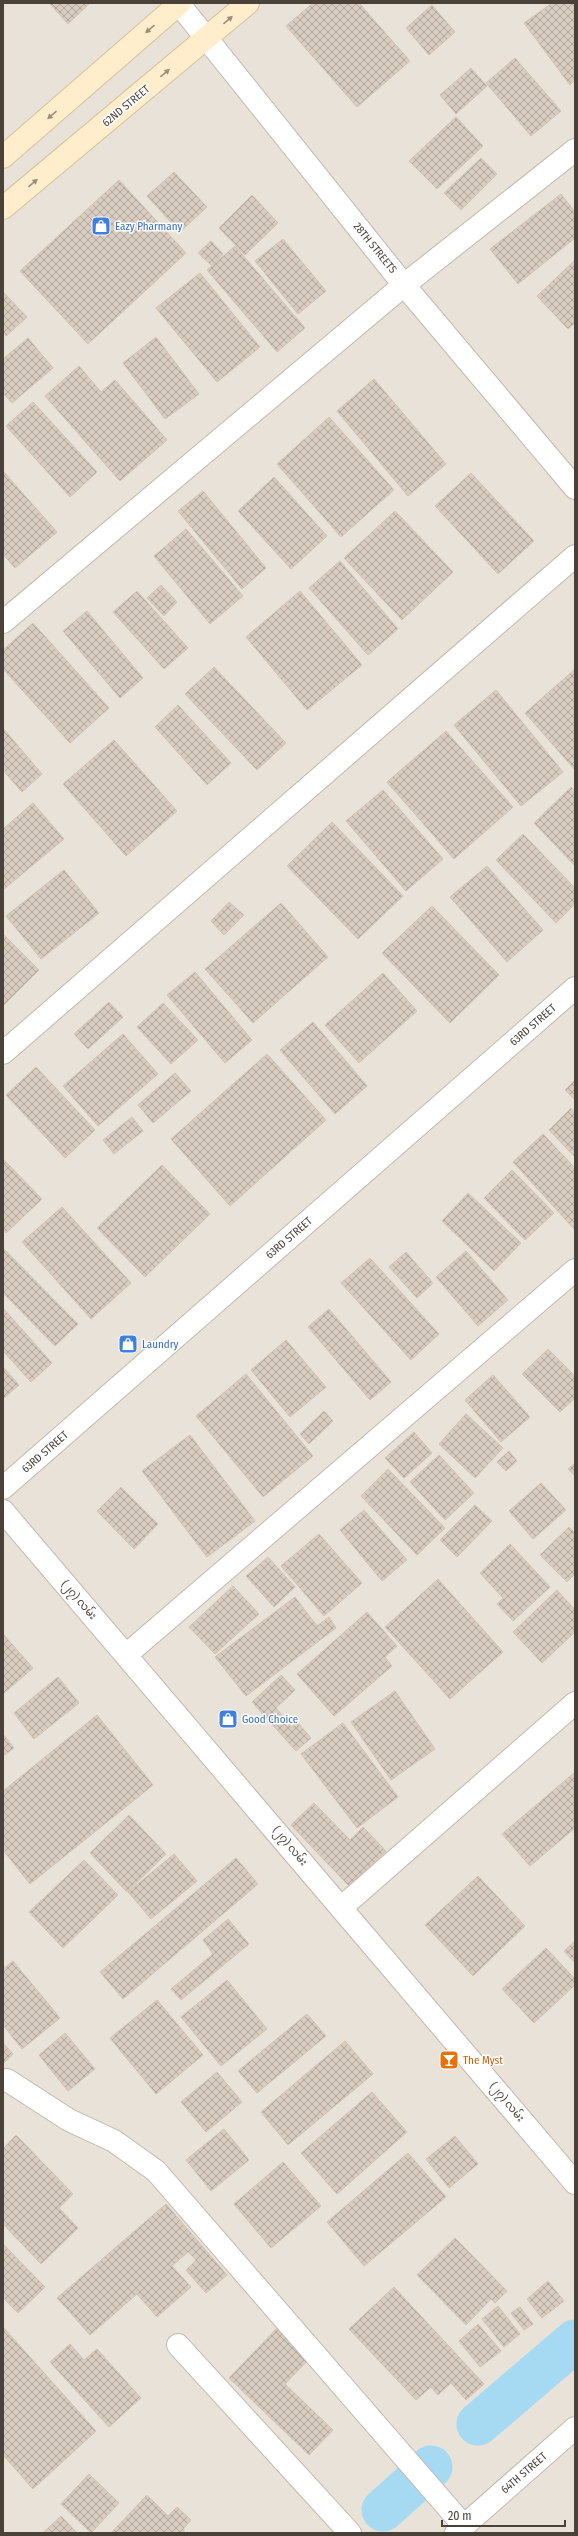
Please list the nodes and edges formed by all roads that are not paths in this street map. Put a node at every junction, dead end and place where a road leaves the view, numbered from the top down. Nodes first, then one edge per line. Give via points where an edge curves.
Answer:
1 (180, 3) edge
2 (248, 3) edge
3 (207, 38) junction
4 (575, 150) edge
5 (3, 157) edge
6 (3, 208) edge
7 (404, 285) junction
8 (575, 488) edge
9 (575, 556) edge
10 (3, 622) edge
11 (575, 988) edge
12 (3, 1053) edge
13 (575, 1270) edge
14 (3, 1488) edge
15 (3, 1511) edge
16 (126, 1655) junction
17 (575, 1703) edge
18 (342, 1907) junction
19 (7, 2080) dead end
20 (575, 2182) edge
21 (178, 2346) dead end
22 (575, 2428) edge
23 (460, 2529) edge
24 (348, 2530) edge

1 - 3 street, 28TH STREETS
1 -> 5 main road
3 -> 2 main road, 62ND STREET
6 -> 3 main road, 62ND STREET
3 - 7 street, 28TH STREETS
4 - 7 street
7 - 8 street, 28TH STREETS
7 - 10 street
9 - 12 street
11 - 14 street, 63RD STREET
13 - 16 street
15 - 16 street, (၂၇) လမ်း
16 - 18 street, (၂၇) လမ်း
17 - 18 street
18 - 20 street, (၂၇) လမ်း
19 - 23 street via 69,2120 114,2141 156,2171 429,2486
21 - 24 street
22 - 23 street, 64TH STREET

